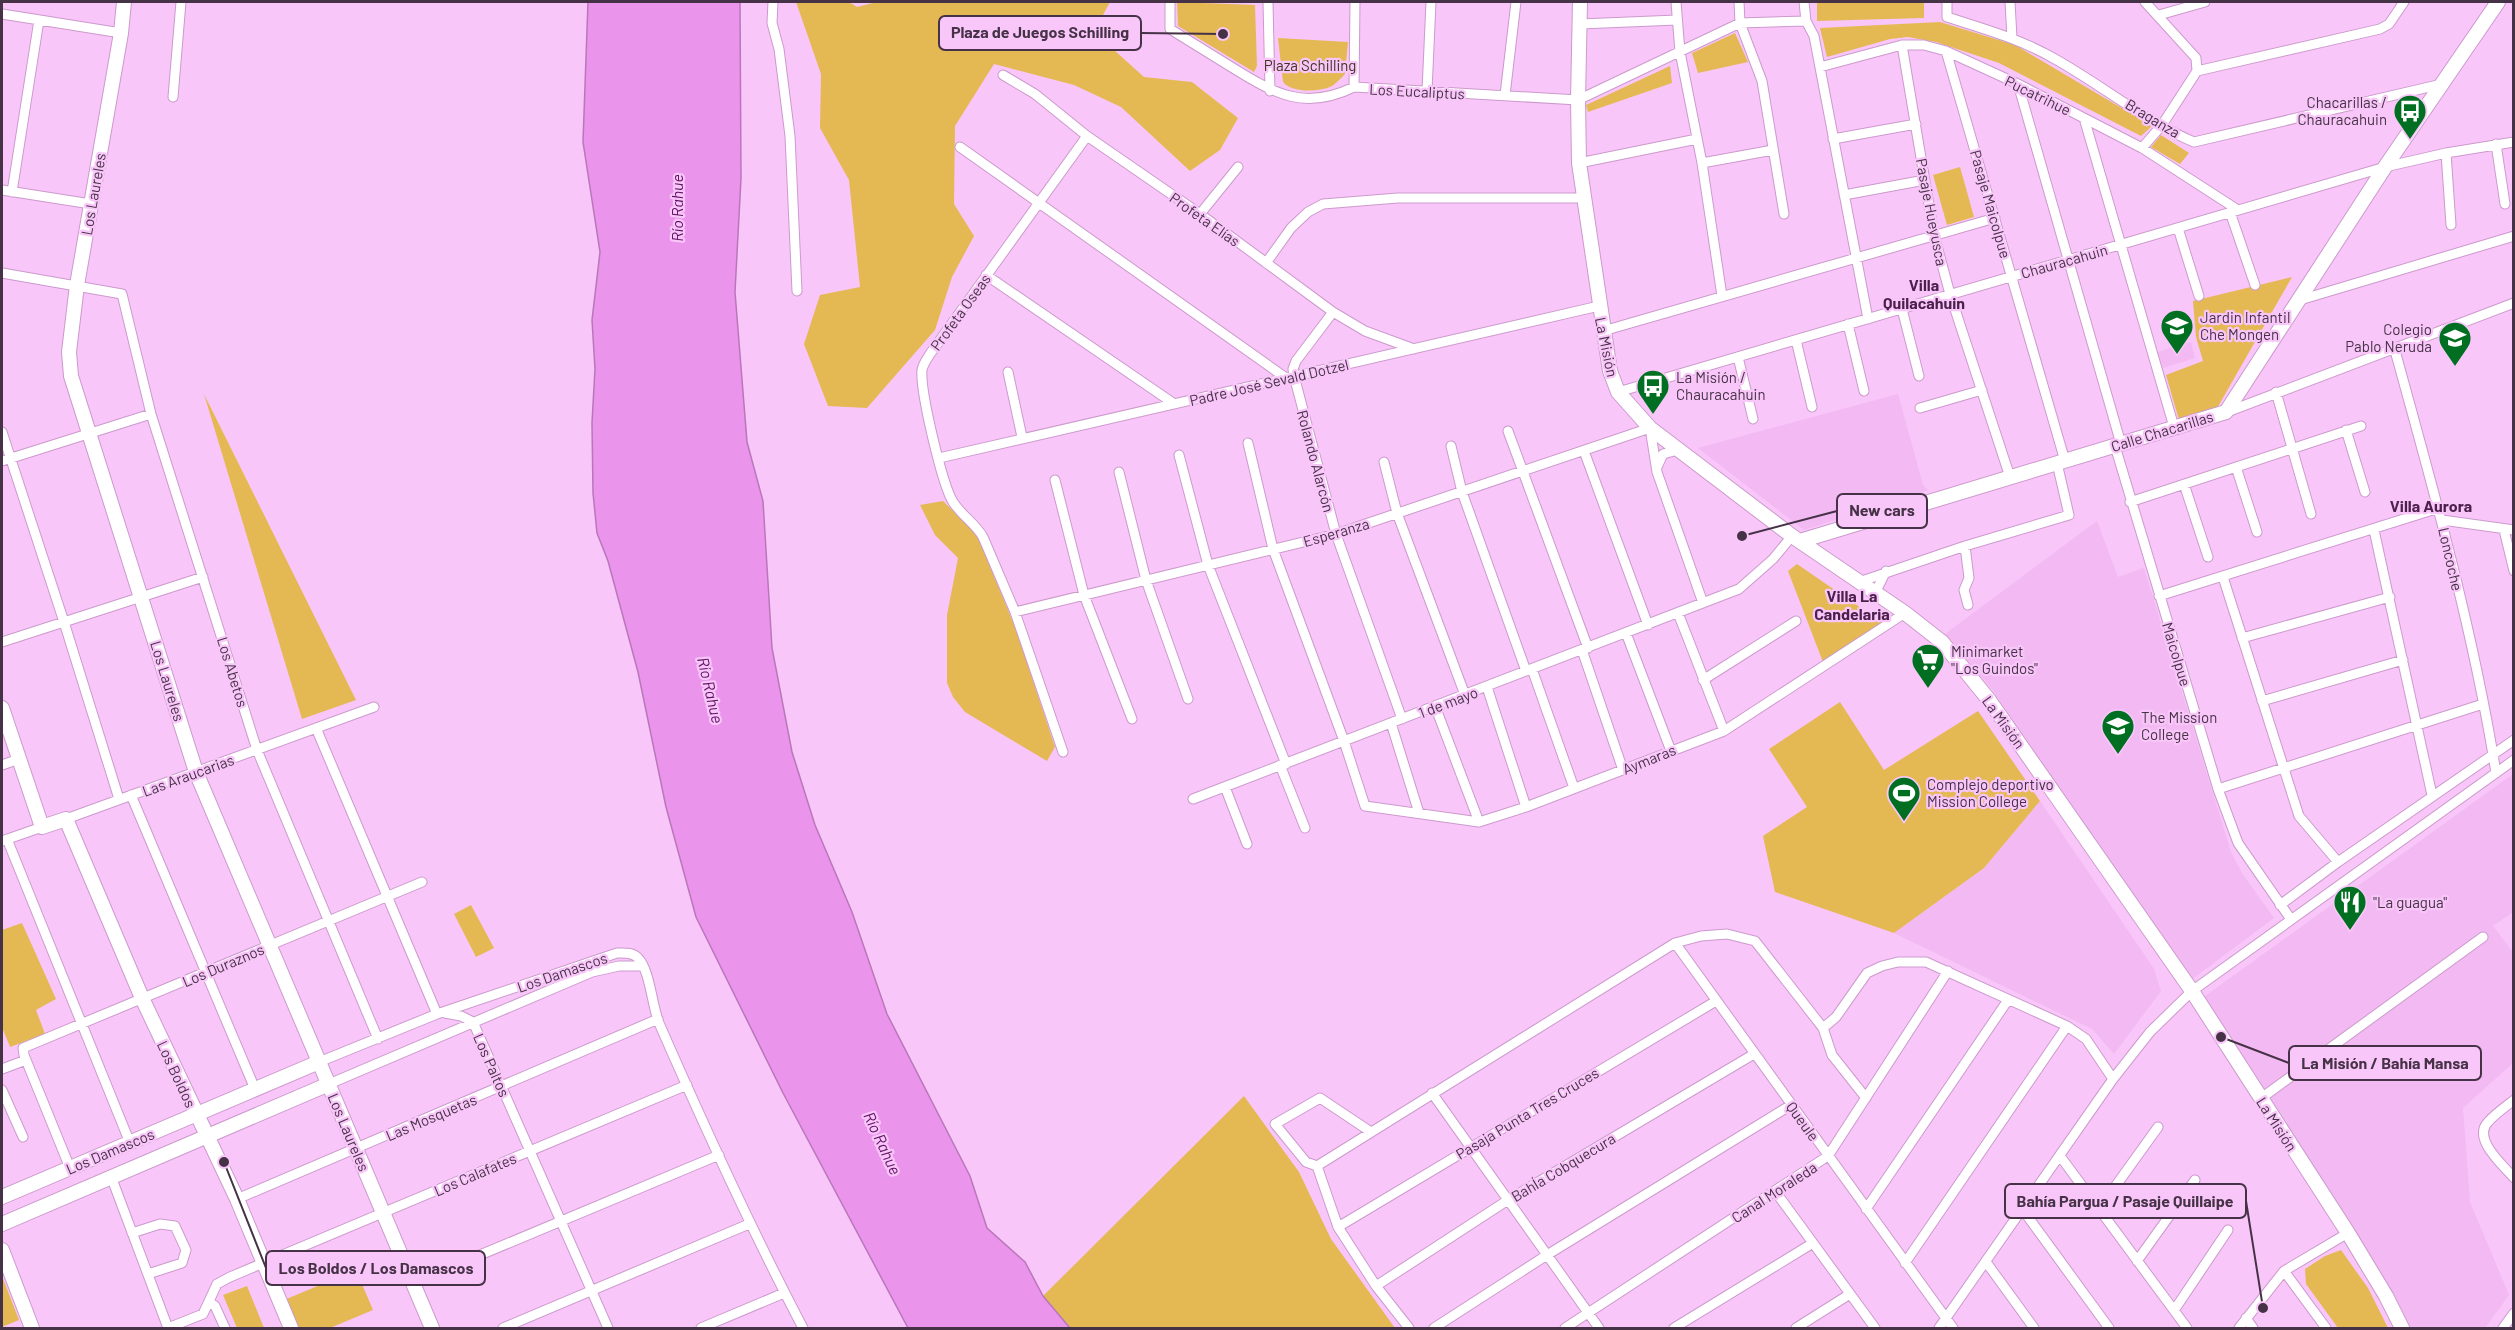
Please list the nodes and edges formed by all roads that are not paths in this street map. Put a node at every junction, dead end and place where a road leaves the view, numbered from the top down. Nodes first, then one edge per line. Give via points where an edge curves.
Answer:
1 (124, 2) edge
2 (181, 2) edge
3 (773, 2) edge
4 (1170, 2) edge
5 (1268, 2) edge
6 (1355, 2) edge
7 (1431, 2) edge
8 (1516, 2) edge
9 (1580, 2) edge
10 (1676, 2) edge
11 (1739, 2) edge
12 (1804, 2) edge
13 (1947, 2) edge
14 (2010, 2) edge
15 (2145, 2) edge
16 (2205, 2) edge
17 (2404, 2) edge
18 (2498, 2) edge
19 (2, 14) edge
20 (2159, 15) junction
21 (39, 20) junction
22 (1677, 20) junction
23 (1806, 21) junction
24 (1740, 23) junction
25 (1580, 24) junction
26 (121, 33) junction
27 (2012, 38) junction
28 (1902, 45) junction
29 (1946, 51) junction
30 (1680, 52) junction
31 (1820, 67) junction
32 (2197, 71) junction
33 (1003, 75) dead end
34 (2018, 84) junction
35 (2442, 84) junction
36 (1354, 87) junction
37 (1270, 91) junction
38 (1427, 91) junction
39 (1505, 95) junction
40 (173, 98) dead end
41 (1578, 100) junction
42 (2084, 118) junction
43 (1916, 124) junction
44 (2162, 125) junction
45 (1087, 136) junction
46 (1697, 139) junction
47 (1833, 139) junction
48 (2514, 142) edge
49 (2496, 144) junction
50 (960, 147) dead end
51 (2142, 148) junction
52 (1773, 150) junction
53 (2446, 153) junction
54 (1579, 163) junction
55 (1701, 163) junction
56 (1238, 167) dead end
57 (2385, 167) junction
58 (1925, 180) junction
59 (7, 191) edge
60 (1844, 195) junction
61 (1584, 198) junction
62 (1038, 202) junction
63 (91, 204) junction
64 (2505, 204) dead end
65 (2234, 211) junction
66 (1200, 214) junction
67 (1784, 214) dead end
68 (1995, 218) junction
69 (2451, 225) dead end
70 (2178, 228) junction
71 (1934, 235) junction
72 (2514, 236) edge
73 (2121, 244) junction
74 (1856, 258) junction
75 (2068, 260) junction
76 (1266, 263) junction
77 (2, 273) edge
78 (986, 275) junction
79 (2012, 276) junction
80 (77, 285) junction
81 (2255, 285) dead end
82 (798, 291) dead end
83 (1950, 294) junction
84 (1722, 296) junction
85 (2199, 296) dead end
86 (2300, 300) junction
87 (2514, 303) edge
88 (1599, 306) junction
89 (1902, 309) junction
90 (1333, 312) junction
91 (1868, 319) junction
92 (1848, 324) junction
93 (1603, 330) junction
94 (1796, 340) junction
95 (2394, 348) junction
96 (1414, 349) junction
97 (1738, 357) junction
98 (1008, 372) dead end
99 (1919, 376) dead end
100 (1290, 377) junction
101 (1982, 390) junction
102 (1864, 391) dead end
103 (1618, 392) junction
104 (2276, 392) junction
105 (1173, 403) junction
106 (1812, 407) dead end
107 (1920, 408) dead end
108 (2226, 412) junction
109 (151, 414) junction
110 (1753, 419) dead end
111 (2361, 426) dead end
112 (2174, 427) junction
113 (1650, 428) junction
114 (2346, 430) junction
115 (1508, 431) dead end
116 (2, 432) edge
117 (90, 434) junction
118 (1022, 437) junction
119 (1248, 443) dead end
120 (2118, 445) junction
121 (1451, 446) dead end
122 (2292, 448) junction
123 (1678, 450) junction
124 (1584, 451) junction
125 (1179, 455) dead end
126 (939, 458) junction
127 (6, 459) edge
128 (1384, 462) dead end
129 (2061, 462) junction
130 (2236, 467) junction
131 (1523, 471) junction
132 (1119, 472) dead end
133 (1657, 472) junction
134 (2010, 477) junction
135 (1055, 480) dead end
136 (2184, 484) junction
137 (1462, 492) junction
138 (2365, 492) dead end
139 (2130, 502) junction
140 (2439, 508) junction
141 (1397, 513) junction
142 (2311, 514) dead end
143 (2442, 520) junction
144 (2374, 530) junction
145 (2509, 530) edge
146 (2257, 532) dead end
147 (1336, 534) junction
148 (1796, 538) junction
149 (1965, 546) junction
150 (1273, 549) junction
151 (2208, 557) dead end
152 (1208, 565) junction
153 (1886, 571) junction
154 (2514, 571) edge
155 (203, 577) junction
156 (2223, 577) junction
157 (1146, 580) junction
158 (1859, 582) junction
159 (1875, 593) junction
160 (1084, 596) junction
161 (2159, 596) junction
162 (141, 597) junction
163 (2390, 597) junction
164 (1703, 603) junction
165 (1968, 605) dead end
166 (1016, 612) junction
167 (1678, 613) junction
168 (1905, 614) junction
169 (1796, 621) dead end
170 (64, 622) junction
171 (1648, 625) junction
172 (1626, 633) junction
173 (2242, 638) junction
174 (2, 642) edge
175 (1585, 649) junction
176 (2403, 660) junction
177 (1529, 670) junction
178 (1703, 680) junction
179 (1487, 687) junction
180 (1465, 695) junction
181 (1188, 699) dead end
182 (2262, 701) junction
183 (2483, 704) junction
184 (1436, 706) junction
185 (374, 707) dead end
186 (2, 708) edge
187 (1132, 719) dead end
188 (1402, 719) junction
189 (1391, 723) junction
190 (2418, 725) junction
191 (315, 728) junction
192 (1724, 731) junction
193 (2514, 740) edge
194 (1344, 741) junction
195 (257, 750) junction
196 (1671, 751) junction
197 (1063, 752) dead end
198 (2493, 753) junction
199 (19, 759) junction
200 (2514, 760) edge
201 (2, 765) edge
202 (1283, 765) junction
203 (2283, 768) junction
204 (1623, 770) junction
205 (196, 772) junction
206 (2496, 773) junction
207 (1225, 787) junction
208 (1574, 788) junction
209 (2218, 789) junction
210 (131, 795) junction
211 (2432, 795) junction
212 (119, 799) junction
213 (1192, 800) dead end
214 (1526, 807) junction
215 (1419, 813) junction
216 (66, 819) junction
217 (1479, 822) junction
218 (42, 827) junction
219 (1305, 828) dead end
220 (4, 840) edge
221 (1247, 844) dead end
222 (2338, 862) junction
223 (422, 882) dead end
224 (387, 896) junction
225 (2280, 905) junction
226 (2290, 918) junction
227 (329, 920) junction
228 (2483, 937) dead end
229 (1675, 944) junction
230 (270, 945) junction
231 (643, 966) junction
232 (1948, 970) junction
233 (206, 972) junction
234 (2192, 991) junction
235 (142, 998) junction
236 (2008, 1000) junction
237 (1716, 1001) junction
238 (437, 1014) junction
239 (658, 1019) junction
240 (473, 1022) junction
241 (82, 1023) junction
242 (2067, 1026) junction
243 (1823, 1028) junction
244 (378, 1039) junction
245 (1754, 1054) junction
246 (26, 1060) junction
247 (319, 1062) junction
248 (2, 1069) edge
249 (2113, 1079) junction
250 (329, 1084) junction
251 (687, 1085) junction
252 (502, 1086) junction
253 (255, 1089) junction
254 (2, 1090) edge
255 (1432, 1093) junction
256 (1866, 1098) junction
257 (2260, 1099) junction
258 (2514, 1100) edge
259 (1791, 1105) junction
260 (195, 1114) junction
261 (2158, 1127) dead end
262 (1371, 1132) junction
263 (22, 1137) dead end
264 (207, 1137) junction
265 (130, 1143) junction
266 (1470, 1147) junction
267 (356, 1149) junction
268 (530, 1151) junction
269 (720, 1155) junction
270 (1828, 1156) junction
271 (2060, 1156) junction
272 (1317, 1166) junction
273 (70, 1168) junction
274 (2514, 1178) edge
275 (111, 1179) junction
276 (2195, 1180) dead end
277 (1775, 1191) junction
278 (2, 1197) edge
279 (237, 1199) junction
280 (1508, 1200) junction
281 (1866, 1209) junction
282 (2099, 1209) junction
283 (2023, 1210) junction
284 (383, 1212) junction
285 (561, 1221) junction
286 (2, 1224) edge
287 (749, 1224) junction
288 (1338, 1227) junction
289 (2228, 1230) dead end
290 (132, 1233) junction
291 (2348, 1233) junction
292 (1814, 1244) junction
293 (2, 1250) edge
294 (1547, 1255) junction
295 (2137, 1260) junction
296 (263, 1262) junction
297 (1986, 1262) junction
298 (1905, 1263) junction
299 (2284, 1271) junction
300 (147, 1274) junction
301 (412, 1283) junction
302 (1376, 1286) junction
303 (591, 1291) junction
304 (784, 1293) junction
305 (1850, 1294) junction
306 (209, 1302) junction
307 (2175, 1309) junction
308 (1588, 1313) junction
309 (2514, 1313) edge
310 (2246, 1318) junction
311 (1946, 1319) junction
312 (168, 1328) edge
313 (2186, 1328) edge
314 (32, 1329) edge
315 (225, 1329) edge
316 (291, 1329) edge
317 (432, 1329) edge
318 (503, 1329) edge
319 (608, 1329) edge
320 (701, 1329) edge
321 (803, 1329) edge
322 (1409, 1329) edge
323 (1434, 1329) edge
324 (1565, 1329) edge
325 (1599, 1329) edge
326 (1674, 1329) edge
327 (1796, 1329) edge
328 (1875, 1329) edge
329 (1939, 1329) edge
330 (1953, 1329) edge
331 (2034, 1329) edge
332 (2109, 1329) edge
333 (2239, 1329) edge
334 (2253, 1329) edge
335 (2326, 1329) edge
336 (2402, 1329) edge
337 (2503, 1329) edge

1 - 26 street, Los Laureles
2 - 40 street
3 - 82 street via 772,23 790,136
4 - 37 street, Los Eucaliptus via 1170,29
5 - 37 street
6 - 36 street
7 - 38 street
8 - 39 street
9 - 25 street, La Misión
10 - 22 street
11 - 24 street
12 - 23 street
13 - 27 street, Braganza via 1947,17
14 - 27 street
15 - 20 street
16 - 20 street
17 - 32 street via 2389,24 2380,29
18 - 35 street, Calle Chacarillas
19 - 21 street
20 - 32 street via 2196,58
21 - 26 street
21 - 59 street
22 - 25 street
22 - 30 street
23 - 24 street
23 - 31 street via 1814,36
24 - 30 street
24 - 52 street via 1762,81
25 - 41 street, La Misión
26 - 63 street, Los Laureles
27 - 44 street, Braganza via 2054,58
28 - 29 street, Pucatrihue
28 - 31 street, Pucatrihue
28 - 43 street, Pasaje Hueyusca
29 - 34 street, Pucatrihue
29 - 68 street, Pasaje Maicolpue
30 - 41 street
30 - 46 street
31 - 47 street
32 - 44 street
33 - 45 street, Profeta Elías via 1035,94
34 - 42 street, Pucatrihue
34 - 75 street, Maicolpue
35 - 44 street, Braganza via 2200,141 2189,140
35 - 57 street, Calle Chacarillas
36 - 37 street, Los Eucaliptus via 1334,96 1312,99
36 - 38 street, Los Eucaliptus
38 - 39 street, Los Eucaliptus
39 - 41 street, Los Eucaliptus
41 - 54 street, La Misión
42 - 51 street, Pucatrihue
42 - 73 street
43 - 47 street
43 - 58 street, Pasaje Hueyusca
44 - 51 street
45 - 62 street, Profeta Oseas
45 - 66 street, Profeta Elías
46 - 54 street
46 - 55 street
47 - 60 street
48 - 49 street, Chauracahuin
49 - 53 street, Chauracahuin
49 - 64 street
50 - 62 street
51 - 65 street, Pucatrihue
52 - 55 street
52 - 67 street
53 - 57 street, Chauracahuin
53 - 69 street
54 - 61 street, La Misión
55 - 84 street
56 - 66 street
57 - 65 street, Chauracahuin
57 - 86 street, Calle Chacarillas
58 - 60 street
58 - 71 street, Pasaje Hueyusca
59 - 63 street
60 - 74 street
61 - 76 street via 1398,198 1323,204 1291,228
61 - 88 street, La Misión
62 - 78 street, Profeta Oseas
62 - 100 street
63 - 80 street, Los Laureles
65 - 70 street, Chauracahuin
65 - 81 street
66 - 76 street, Profeta Elías
68 - 71 street
68 - 79 street, Pasaje Maicolpue
70 - 73 street, Chauracahuin
70 - 85 street
71 - 74 street
71 - 83 street, Pasaje Hueyusca
72 - 86 street
73 - 75 street, Chauracahuin
73 - 112 street
74 - 84 street
74 - 91 street
75 - 79 street, Chauracahuin
75 - 120 street, Maicolpue
76 - 90 street, Profeta Elías
77 - 80 street
78 - 105 street
78 - 126 street, Profeta Oseas via 922,368
79 - 83 street, Chauracahuin
79 - 129 street, Pasaje Maicolpue
80 - 109 street, Los Abetos via 122,294
80 - 117 street, Los Laureles via 69,352 71,376
83 - 89 street, Chauracahuin
83 - 101 street, Pasaje Hueyusca
84 - 93 street
86 - 108 street, Calle Chacarillas
87 - 95 street
88 - 93 street, La Misión
88 - 96 street, Padre José Sevald Dotzel
89 - 91 street, Chauracahuin
89 - 99 street
90 - 96 street, Profeta Elías via 1365,331
90 - 100 street via 1296,361
91 - 92 street, Chauracahuin
92 - 94 street, Chauracahuin
92 - 102 street
93 - 103 street, La Misión
94 - 97 street, Chauracahuin
94 - 106 street
95 - 104 street
95 - 140 street, Loncoche
96 - 100 street, Padre José Sevald Dotzel
97 - 103 street, Chauracahuin
97 - 110 street
98 - 118 street
100 - 105 street, Padre José Sevald Dotzel
100 - 147 street, Rolando Alarcón
101 - 107 street
101 - 134 street, Pasaje Hueyusca
103 - 113 street, La Misión
104 - 108 street
104 - 122 street
105 - 118 street, Padre José Sevald Dotzel
108 - 112 street, Calle Chacarillas
109 - 117 street
109 - 155 street, Los Abetos
111 - 114 street
112 - 120 street, Calle Chacarillas
113 - 123 street, La Misión
113 - 124 street, Esperanza
113 - 133 street
114 - 122 street
114 - 138 street
115 - 131 street
116 - 127 street
117 - 127 street
117 - 162 street, Los Laureles
118 - 126 street, Padre José Sevald Dotzel
119 - 150 street
120 - 129 street, Calle Chacarillas
120 - 139 street, Maicolpue
121 - 137 street
122 - 130 street
122 - 142 street
123 - 133 street via 1663,453
123 - 148 street, La Misión
124 - 131 street, Esperanza
124 - 171 street
125 - 152 street
126 - 166 street, Profeta Oseas via 952,500 981,532
127 - 170 street
128 - 141 street
129 - 134 street, Calle Chacarillas
129 - 149 street via 2069,515
130 - 136 street
130 - 146 street
131 - 137 street, Esperanza
131 - 175 street
132 - 157 street
133 - 164 street
134 - 148 street, Calle Chacarillas
135 - 160 street
136 - 139 street
136 - 151 street
137 - 141 street, Esperanza
137 - 177 street
139 - 161 street, Maicolpue
140 - 143 street, Loncoche
140 - 144 street
141 - 147 street, Esperanza
141 - 180 street
143 - 145 street
143 - 183 street, Loncoche
144 - 156 street
144 - 163 street
145 - 154 street
147 - 150 street, Esperanza
147 - 188 street, Rolando Alarcón
148 - 158 street, La Misión
148 - 164 street, 1 de mayo via 1739,589
149 - 153 street
149 - 165 street via 1969,578 1964,590
150 - 152 street, Esperanza
150 - 194 street
152 - 157 street, Esperanza
152 - 202 street
153 - 158 street
153 - 159 street
155 - 162 street
155 - 195 street, Los Abetos
156 - 161 street
156 - 173 street
157 - 160 street, Esperanza
157 - 181 street
158 - 159 street, La Misión
159 - 168 street, La Misión
160 - 166 street, Esperanza
160 - 187 street
161 - 209 street, Maicolpue
162 - 170 street
162 - 205 street, Los Laureles
163 - 173 street
163 - 176 street
164 - 167 street, 1 de mayo
166 - 197 street
167 - 171 street, 1 de mayo
167 - 178 street
168 - 192 street, Aymaras
168 - 234 street, La Misión via 1942,642 1989,700
169 - 178 street
170 - 174 street
170 - 212 street
171 - 172 street, 1 de mayo
172 - 175 street, 1 de mayo
172 - 196 street
173 - 182 street
175 - 177 street, 1 de mayo
175 - 204 street
176 - 182 street
176 - 190 street
177 - 179 street, 1 de mayo
177 - 208 street
178 - 192 street
179 - 180 street, 1 de mayo
179 - 214 street
180 - 184 street, 1 de mayo
182 - 203 street
183 - 190 street
183 - 198 street, Loncoche
184 - 188 street, 1 de mayo
184 - 217 street
185 - 191 street, Las Araucarias
186 - 199 street
188 - 189 street, 1 de mayo
189 - 194 street, 1 de mayo
189 - 215 street
190 - 203 street
190 - 211 street
191 - 195 street, Las Araucarias
191 - 224 street
192 - 196 street, Aymaras
193 - 198 street
194 - 202 street, 1 de mayo
194 - 215 street, Aymaras via 1365,806
195 - 205 street, Las Araucarias
195 - 227 street, Los Abetos
196 - 204 street, Aymaras
198 - 206 street, Loncoche
198 - 211 street
199 - 201 street
199 - 218 street
200 - 206 street
202 - 207 street, 1 de mayo
202 - 219 street
203 - 209 street
203 - 222 street via 2299,816
204 - 208 street, Aymaras
205 - 210 street, Las Araucarias
205 - 230 street, Los Laureles
206 - 226 street
207 - 213 street, 1 de mayo
207 - 221 street
208 - 214 street, Aymaras
209 - 225 street, Maicolpue via 2238,843
210 - 212 street, Las Araucarias
210 - 233 street
211 - 222 street
212 - 216 street, Las Araucarias
214 - 217 street, Aymaras
215 - 217 street, Aymaras
216 - 218 street, Las Araucarias
216 - 235 street, Los Boldos
218 - 220 street, Las Araucarias
220 - 241 street
222 - 225 street
223 - 224 street, Los Duraznos
224 - 227 street, Los Duraznos
224 - 238 street
225 - 226 street, Maicolpue
226 - 234 street
227 - 230 street, Los Duraznos
227 - 244 street, Los Abetos
228 - 257 street
229 - 237 street, Queule
229 - 243 street via 1727,934 1755,940
229 - 255 street
230 - 233 street, Los Duraznos
230 - 247 street, Los Laureles
231 - 238 street, Los Damascos via 638,957 617,953
231 - 239 street
231 - 240 street, Los Damascos via 592,972
232 - 236 street
232 - 243 street via 1926,962 1882,966 1867,974 1836,1017
232 - 256 street, Canal Moraleda
233 - 235 street, Los Duraznos
233 - 253 street
234 - 249 street via 2150,1032
234 - 257 street, La Misión
235 - 241 street, Los Duraznos
235 - 260 street, Los Boldos
236 - 242 street
236 - 281 street
237 - 245 street, Queule
237 - 266 street, Pasaja Punta Tres Cruces
238 - 240 street, Los Paltos via 449,1012
238 - 244 street, Los Damascos
239 - 251 street
239 - 252 street, Las Mosquetas
240 - 250 street, Los Damascos
240 - 252 street, Los Paltos
241 - 246 street, Los Duraznos via 23,1048
241 - 265 street
242 - 249 street via 2086,1039
242 - 298 street
243 - 256 street via 1832,1054
244 - 247 street, Los Damascos
245 - 259 street, Queule
245 - 280 street, BahÍa Cobquecura
246 - 248 street
246 - 273 street
247 - 250 street, Los Laureles
247 - 253 street, Los Damascos
249 - 271 street
250 - 264 street, Los Damascos
250 - 267 street, Los Laureles
251 - 268 street, Los Calafates
251 - 269 street
252 - 267 street, Las Mosquetas
252 - 268 street, Los Paltos
253 - 260 street, Los Damascos
254 - 263 street
255 - 262 street
255 - 266 street
256 - 270 street, Canal Moraleda
257 - 291 street, La Misión
258 - 274 street via 2487,1122 2483,1136
259 - 270 street, Queule
259 - 294 street
260 - 264 street, Los Boldos
260 - 265 street, Los Damascos
261 - 282 street
262 - 272 street
262 - 272 street via 1320,1098 1275,1124 1306,1162
264 - 275 street, Los Damascos
264 - 279 street, Los Boldos
265 - 273 street, Los Damascos
266 - 280 street
266 - 288 street, Pasaja Punta Tres Cruces
267 - 279 street, Las Mosquetas
267 - 284 street, Los Laureles
268 - 284 street, Los Calafates
268 - 285 street, Los Paltos
269 - 285 street
269 - 287 street
270 - 277 street, Canal Moraleda
270 - 281 street, Queule
271 - 282 street
271 - 283 street
272 - 288 street
273 - 278 street, Los Damascos
275 - 286 street, Los Damascos
275 - 290 street
276 - 295 street
277 - 292 street
277 - 308 street, Canal Moraleda
279 - 296 street, Los Boldos
280 - 294 street
280 - 302 street, BahÍa Cobquecura
281 - 298 street, Queule
282 - 295 street
283 - 297 street
283 - 332 street
284 - 296 street, Los Calafates
284 - 301 street, Los Laureles
285 - 301 street
285 - 303 street, Los Paltos
287 - 303 street
287 - 304 street
288 - 302 street
289 - 307 street
290 - 300 street
290 - 300 street via 160,1224 175,1226 186,1250 182,1263
291 - 299 street
291 - 336 street, La Misión
292 - 305 street
292 - 326 street
293 - 314 street
294 - 308 street
294 - 323 street
295 - 307 street
296 - 306 street, Los Calafates via 218,1284
296 - 316 street, Los Boldos
297 - 311 street
297 - 331 street
298 - 311 street, Queule
299 - 310 street
299 - 335 street
300 - 312 street
301 - 317 street, Los Laureles
302 - 322 street
303 - 318 street
303 - 319 street, Los Paltos
304 - 320 street
304 - 321 street
305 - 327 street
305 - 328 street
306 - 312 street, Los Calafates via 203,1314
306 - 315 street via 215,1306
307 - 313 street
308 - 324 street, Canal Moraleda
308 - 325 street
309 - 337 street
310 - 333 street
310 - 334 street
311 - 329 street
311 - 330 street, Queule

